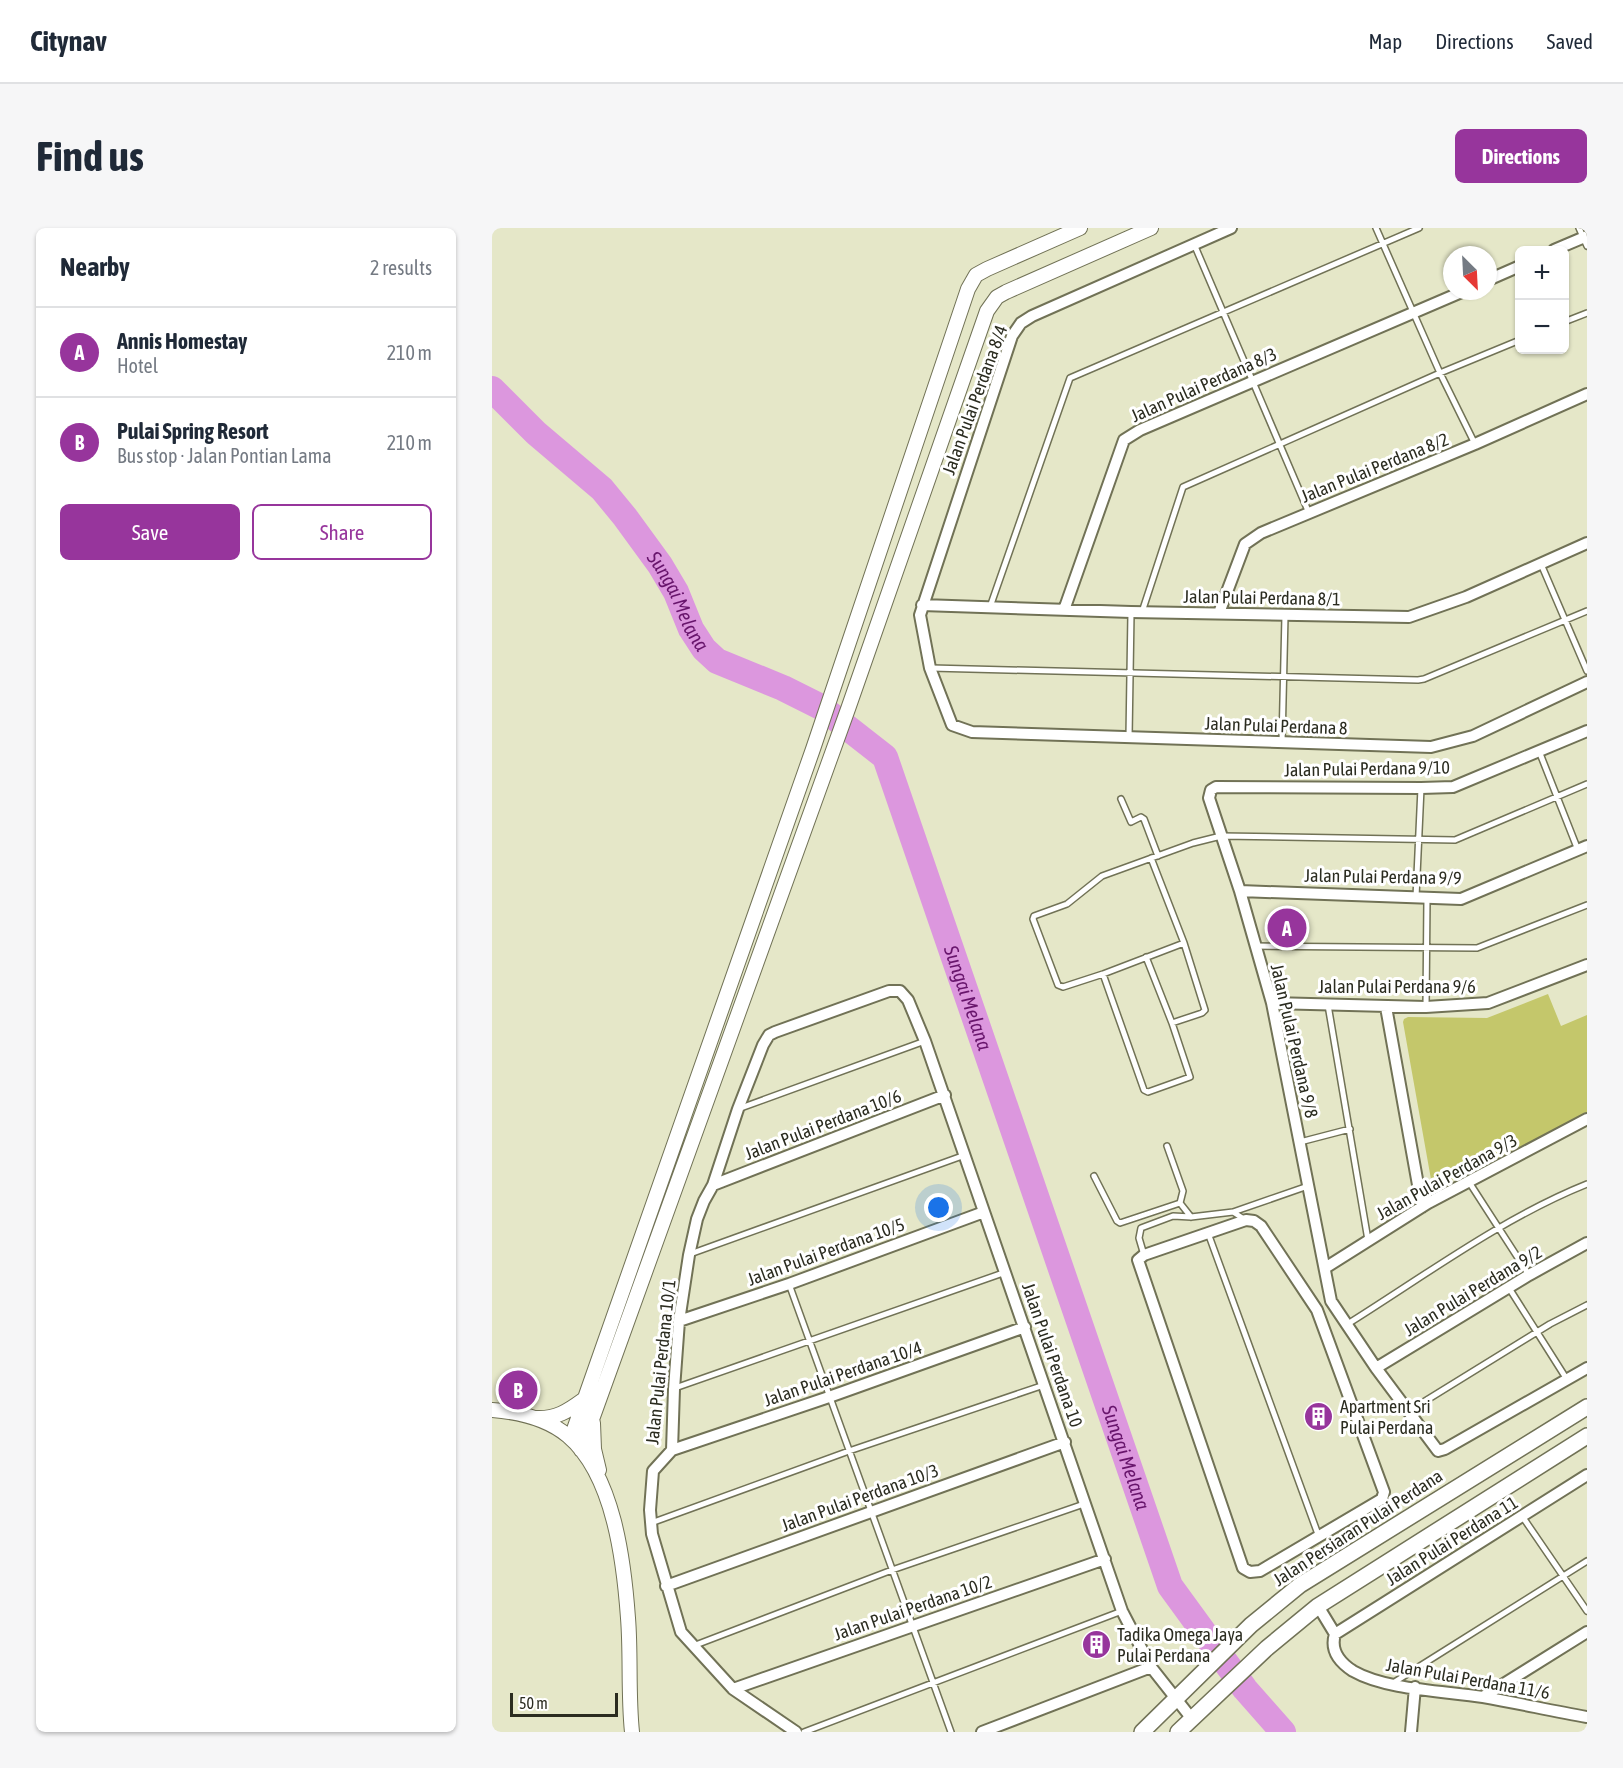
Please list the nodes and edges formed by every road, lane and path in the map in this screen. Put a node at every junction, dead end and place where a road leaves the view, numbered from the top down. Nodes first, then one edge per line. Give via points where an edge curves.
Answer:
1 (1080, 228) edge
2 (1151, 228) edge
3 (1231, 228) edge
4 (1376, 228) edge
5 (1419, 228) edge
6 (1584, 237) edge
7 (1194, 244) junction
8 (1382, 244) junction
9 (1563, 246) edge
10 (1515, 268) edge
11 (1497, 276) edge
12 (1444, 300) edge
13 (1223, 312) junction
14 (1414, 313) junction
15 (1587, 313) edge
16 (1569, 320) edge
17 (1515, 342) edge
18 (1440, 373) junction
19 (1252, 381) junction
20 (1587, 394) edge
21 (1279, 444) junction
22 (1475, 444) junction
23 (1309, 513) junction
24 (1587, 543) edge
25 (1541, 564) junction
26 (922, 605) junction
27 (989, 608) junction
28 (1064, 610) junction
29 (1587, 611) edge
30 (1136, 612) junction
31 (1219, 613) junction
32 (1285, 616) junction
33 (1565, 620) junction
34 (930, 668) junction
35 (1587, 671) edge
36 (1129, 674) junction
37 (1283, 678) junction
38 (1587, 682) edge
39 (1587, 731) edge
40 (1129, 737) junction
41 (1281, 742) junction
42 (1539, 751) junction
43 (1587, 784) edge
44 (1421, 788) junction
45 (1210, 790) joint
46 (1557, 797) junction
47 (1121, 799) dead end
48 (1221, 836) junction
49 (1419, 840) junction
50 (1582, 848) edge
51 (1154, 857) junction
52 (1240, 891) junction
53 (1421, 898) junction
54 (1587, 905) edge
55 (1184, 943) junction
56 (1254, 946) junction
57 (1426, 947) junction
58 (1146, 957) junction
59 (1587, 965) edge
60 (1102, 974) junction
61 (1272, 1003) junction
62 (1328, 1005) junction
63 (1386, 1007) junction
64 (1425, 1007) junction
65 (1172, 1023) junction
66 (926, 1041) junction
67 (761, 1051) joint
68 (945, 1095) junction
69 (738, 1109) junction
70 (1587, 1119) edge
71 (1350, 1129) junction
72 (1300, 1142) junction
73 (1167, 1146) dead end
74 (965, 1155) junction
75 (1094, 1176) dead end
76 (1469, 1182) junction
77 (1587, 1184) edge
78 (713, 1185) junction
79 (1309, 1186) junction
80 (1180, 1203) junction
81 (1422, 1207) junction
82 (984, 1212) junction
83 (1233, 1212) junction
84 (1191, 1217) junction
85 (1246, 1220) junction
86 (1498, 1229) junction
87 (1208, 1233) junction
88 (1368, 1240) junction
89 (1587, 1243) edge
90 (689, 1255) junction
91 (1144, 1255) junction
92 (1325, 1268) junction
93 (1007, 1271) junction
94 (1529, 1275) junction
95 (789, 1284) junction
96 (1509, 1288) junction
97 (1331, 1301) junction
98 (1587, 1305) edge
99 (1317, 1310) junction
100 (679, 1321) junction
101 (1346, 1325) junction
102 (1025, 1327) junction
103 (1538, 1333) junction
104 (809, 1340) junction
105 (1376, 1368) junction
106 (1587, 1368) edge
107 (1566, 1378) junction
108 (1046, 1384) junction
109 (674, 1389) junction
110 (829, 1397) junction
111 (583, 1400) junction
112 (1587, 1407) edge
113 (492, 1410) edge
114 (1408, 1411) junction
115 (534, 1417) junction
116 (592, 1418) junction
117 (1587, 1436) edge
118 (571, 1438) junction
119 (1065, 1442) junction
120 (581, 1450) junction
121 (672, 1450) junction
122 (849, 1451) junction
123 (1587, 1475) edge
124 (604, 1491) junction
125 (1086, 1503) junction
126 (871, 1511) junction
127 (1522, 1516) junction
128 (651, 1523) junction
129 (1319, 1537) junction
130 (1105, 1559) junction
131 (1587, 1561) edge
132 (892, 1570) junction
133 (1563, 1576) junction
134 (666, 1586) junction
135 (1318, 1606) junction
136 (1122, 1611) junction
137 (1587, 1611) edge
138 (913, 1626) junction
139 (1587, 1632) edge
140 (1335, 1634) junction
141 (693, 1646) junction
142 (1150, 1667) junction
143 (933, 1684) junction
144 (1392, 1684) junction
145 (1414, 1688) junction
146 (733, 1689) junction
147 (1483, 1697) junction
148 (1175, 1698) junction
149 (630, 1713) junction
150 (1587, 1718) edge
151 (1192, 1719) junction
152 (622, 1732) edge
153 (632, 1732) edge
154 (796, 1732) edge
155 (804, 1732) edge
156 (951, 1732) edge
157 (982, 1732) edge
158 (1143, 1732) edge
159 (1178, 1732) edge
160 (1411, 1732) edge

1 - 111 street via 987,269 972,281 813,749
2 - 116 street via 997,297 983,322
3 - 7 street, Jalan Pulai Perdana 8/4
4 - 8 lane
5 - 8 lane
6 - 9 street
7 - 13 lane
7 - 26 street, Jalan Pulai Perdana 8/4 via 1021,323 1012,336
8 - 13 lane
8 - 14 lane
10 - 11 street
12 - 14 street, Jalan Pulai Perdana 8/3
13 - 19 lane
13 - 27 lane via 1070,378
14 - 18 lane
14 - 19 street, Jalan Pulai Perdana 8/3
15 - 16 lane
17 - 18 lane
18 - 21 lane
18 - 22 lane
19 - 21 lane
19 - 28 street, Jalan Pulai Perdana 8/3 via 1124,440
20 - 22 street, Jalan Pulai Perdana 8/2
21 - 23 lane
21 - 30 lane via 1184,487
22 - 23 street, Jalan Pulai Perdana 8/2
23 - 31 street, Jalan Pulai Perdana 8/2 via 1261,532 1245,544
24 - 25 street, Jalan Pulai Perdana 8/1
25 - 32 street, Jalan Pulai Perdana 8/1 via 1466,597 1409,616
25 - 33 lane
26 - 27 street, Jalan Pulai Perdana 8/1
26 - 34 street via 920,615
27 - 28 street, Jalan Pulai Perdana 8/1
28 - 30 street, Jalan Pulai Perdana 8/1
29 - 33 lane
30 - 31 street, Jalan Pulai Perdana 8/1
30 - 36 lane
31 - 32 street, Jalan Pulai Perdana 8/1
32 - 37 lane
33 - 35 lane
33 - 37 lane via 1424,679
34 - 36 lane
34 - 40 street, Jalan Pulai Perdana 8 via 952,725 972,732
36 - 37 lane
36 - 40 lane
37 - 41 lane
38 - 41 street, Jalan Pulai Perdana 8 via 1446,745
39 - 42 street, Jalan Pulai Perdana 9/10
40 - 41 street, Jalan Pulai Perdana 8
42 - 44 street, Jalan Pulai Perdana 9/10 via 1453,787
42 - 46 lane
43 - 46 lane
44 - 45 street, Jalan Pulai Perdana 9/10
44 - 49 lane
45 - 48 street, Jalan Pulai Perdana 9/8
46 - 49 lane via 1455,840
46 - 50 lane
47 - 51 lane via 1131,822 1144,819
48 - 49 lane
48 - 51 lane
48 - 52 street, Jalan Pulai Perdana 9/8
49 - 53 lane
50 - 53 street, Jalan Pulai Perdana 9/9 via 1461,899
51 - 55 lane
51 - 60 lane via 1102,876 1067,904 1033,918 1058,985 1063,987
52 - 53 street, Jalan Pulai Perdana 9/9
52 - 56 street, Jalan Pulai Perdana 9/8
53 - 57 lane
54 - 57 lane via 1477,948
55 - 58 lane
55 - 65 lane via 1205,1010
56 - 57 lane
56 - 61 street, Jalan Pulai Perdana 9/8
57 - 64 lane
58 - 60 lane
58 - 65 lane
59 - 64 street, Jalan Pulai Perdana 9/6 via 1488,1003
60 - 65 lane via 1148,1092 1190,1077
61 - 62 street, Jalan Pulai Perdana 9/6
61 - 72 street, Jalan Pulai Perdana 9/8
62 - 63 street, Jalan Pulai Perdana 9/6
62 - 71 lane
63 - 64 street, Jalan Pulai Perdana 9/6
63 - 81 street
66 - 67 street, Jalan Pulai Perdana 10 via 908,1000 900,991 889,991 769,1035
66 - 68 street, Jalan Pulai Perdana 10
66 - 69 lane
67 - 69 street, Jalan Pulai Perdana 10/1
68 - 74 street, Jalan Pulai Perdana 10
68 - 78 street, Jalan Pulai Perdana 10/6
69 - 78 street, Jalan Pulai Perdana 10/1
70 - 76 street, Jalan Pulai Perdana 9/3
71 - 72 lane
71 - 88 lane
72 - 79 street, Jalan Pulai Perdana 9/8
73 - 80 lane via 1183,1191
74 - 82 street, Jalan Pulai Perdana 10
74 - 90 lane
75 - 80 lane via 1120,1223
76 - 81 street, Jalan Pulai Perdana 9/3
76 - 86 lane
77 - 86 lane
78 - 90 street, Jalan Pulai Perdana 10/1 via 697,1219
79 - 83 lane
79 - 92 street, Jalan Pulai Perdana 9/8
80 - 84 lane
81 - 88 street, Jalan Pulai Perdana 9/3
82 - 93 street, Jalan Pulai Perdana 10
82 - 95 street, Jalan Pulai Perdana 10/5
83 - 84 lane
83 - 85 lane
84 - 91 lane via 1173,1216 1141,1228 1139,1238
85 - 87 street
85 - 99 street via 1261,1226
86 - 94 lane
86 - 101 lane
87 - 91 street
87 - 129 lane
88 - 92 street, Jalan Pulai Perdana 9/3
89 - 94 street, Jalan Pulai Perdana 9/2
90 - 100 street, Jalan Pulai Perdana 10/1
91 - 129 street via 1138,1260 1140,1267 1243,1568 1260,1571
92 - 97 street, Jalan Pulai Perdana 9/8
93 - 102 street, Jalan Pulai Perdana 10
93 - 104 lane
94 - 96 street, Jalan Pulai Perdana 9/2
95 - 100 street, Jalan Pulai Perdana 10/5
95 - 104 lane
96 - 103 lane
96 - 105 street, Jalan Pulai Perdana 9/2
97 - 99 street
97 - 101 street
98 - 103 lane
99 - 129 street via 1384,1492 1382,1499
100 - 109 street, Jalan Pulai Perdana 10/1
101 - 105 street
102 - 108 street, Jalan Pulai Perdana 10
102 - 110 street, Jalan Pulai Perdana 10/4
103 - 107 lane
103 - 114 lane
104 - 109 lane
104 - 110 lane
105 - 114 street
106 - 107 street
107 - 114 street via 1441,1451 1437,1451
108 - 119 street, Jalan Pulai Perdana 10
108 - 122 lane
109 - 121 street, Jalan Pulai Perdana 10/1
110 - 121 street, Jalan Pulai Perdana 10/4
110 - 122 lane
111 - 115 street via 562,1414
111 - 118 street
112 - 148 main road, Jalan Persiaran Pulai Perdana via 1300,1585 1251,1625
113 - 115 street
115 - 118 street
116 - 120 street
116 - 124 street
117 - 135 main road
118 - 120 street
119 - 125 street, Jalan Pulai Perdana 10
119 - 126 street, Jalan Pulai Perdana 10/3
120 - 124 street
121 - 128 street, Jalan Pulai Perdana 10/1 via 653,1471
122 - 126 lane
122 - 128 lane
123 - 127 street, Jalan Pulai Perdana 11
124 - 149 street via 621,1562 628,1619
125 - 130 street, Jalan Pulai Perdana 10
125 - 132 lane
126 - 132 lane
126 - 134 street, Jalan Pulai Perdana 10/3
127 - 133 lane
127 - 140 street, Jalan Pulai Perdana 11
128 - 134 street, Jalan Pulai Perdana 10/1
130 - 136 street, Jalan Pulai Perdana 10
130 - 138 street, Jalan Pulai Perdana 10/2
131 - 133 lane
132 - 138 lane
132 - 141 lane
133 - 137 lane
133 - 144 lane
134 - 141 street, Jalan Pulai Perdana 10/1 via 681,1632
135 - 140 street
135 - 151 main road
136 - 142 street, Jalan Pulai Perdana 10
136 - 143 lane
138 - 143 lane
138 - 146 street, Jalan Pulai Perdana 10/2
139 - 147 street
140 - 144 street, Jalan Pulai Perdana 11/6 via 1333,1646 1339,1660 1353,1671
141 - 146 street, Jalan Pulai Perdana 10/1
142 - 148 street, Jalan Pulai Perdana 10
142 - 157 street
143 - 155 lane
143 - 156 lane
144 - 145 street, Jalan Pulai Perdana 11/6
145 - 147 street, Jalan Pulai Perdana 11/6
145 - 160 street
146 - 154 street, Jalan Pulai Perdana 10/1
147 - 150 street, Jalan Pulai Perdana 11/6
148 - 151 street, Jalan Pulai Perdana 10
148 - 158 main road, Jalan Persiaran Pulai Perdana
149 - 152 street
149 - 153 street
151 - 159 main road

